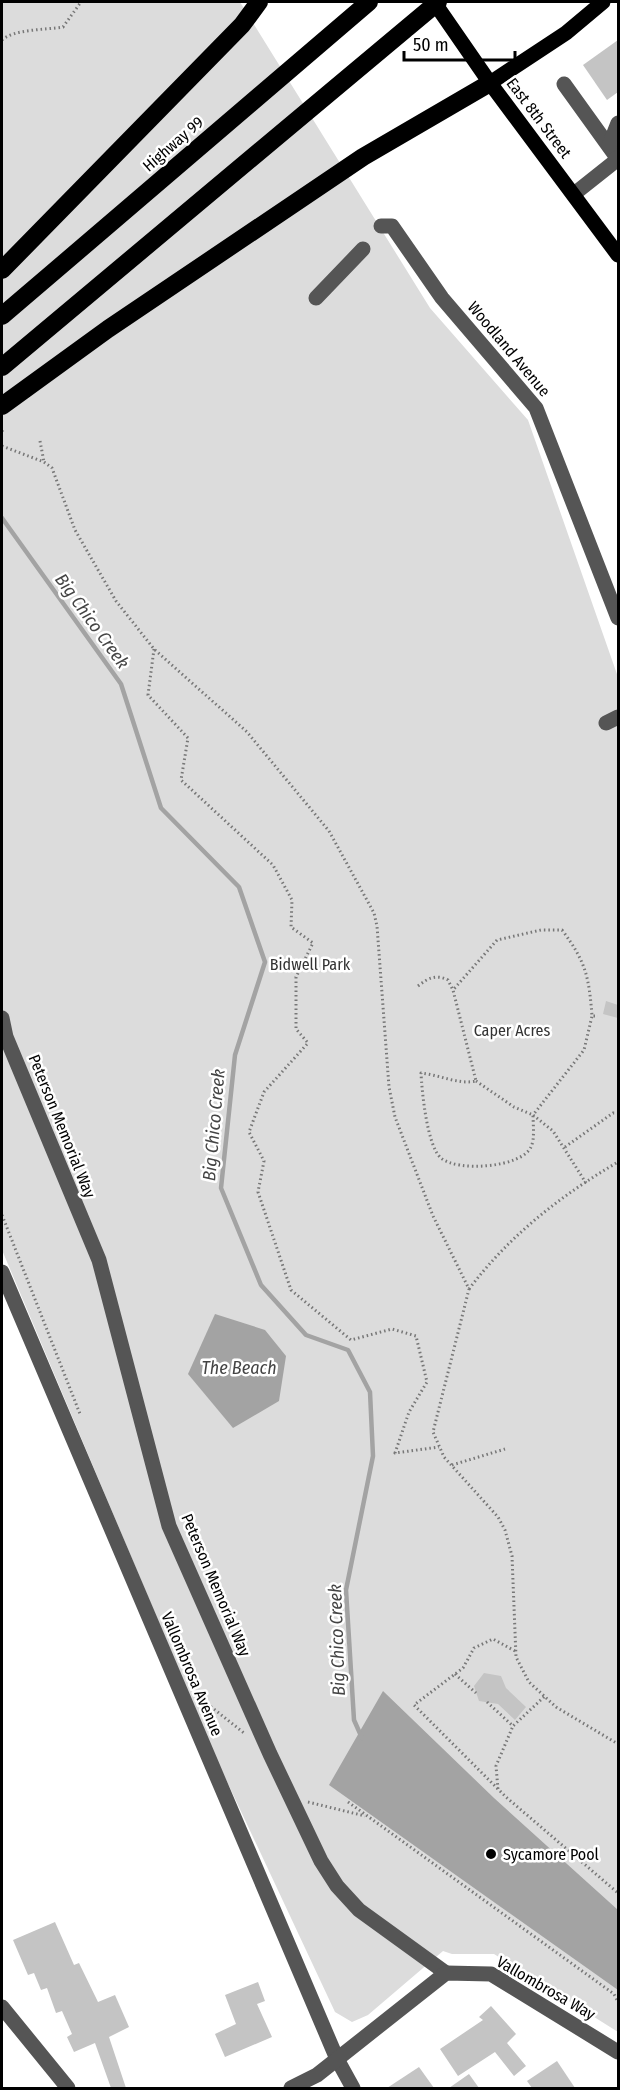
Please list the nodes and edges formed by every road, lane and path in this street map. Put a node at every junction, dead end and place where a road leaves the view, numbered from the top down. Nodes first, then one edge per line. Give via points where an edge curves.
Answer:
1 (81, 2) edge
2 (259, 2) edge
3 (369, 2) edge
4 (436, 2) edge
5 (603, 2) edge
6 (2, 40) edge
7 (490, 83) junction
8 (564, 84) dead end
9 (618, 123) edge
10 (615, 155) edge
11 (574, 194) junction
12 (381, 226) dead end
13 (363, 249) dead end
14 (618, 255) edge
15 (2, 270) edge
16 (316, 298) dead end
17 (2, 316) edge
18 (7, 362) edge
19 (2, 406) edge
20 (40, 441) dead end
21 (2, 446) edge
22 (44, 462) junction
23 (618, 618) edge
24 (154, 649) junction
25 (418, 986) dead end
26 (453, 990) junction
27 (592, 1016) junction
28 (598, 1016) dead end
29 (2, 1018) edge
30 (476, 1082) junction
31 (618, 1113) edge
32 (533, 1115) junction
33 (565, 1147) junction
34 (618, 1162) edge
35 (586, 1182) junction
36 (2, 1215) edge
37 (2, 1272) edge
38 (469, 1289) junction
39 (84, 1422) dead end
40 (439, 1447) junction
41 (505, 1449) dead end
42 (451, 1465) junction
43 (516, 1651) junction
44 (455, 1674) junction
45 (194, 1693) dead end
46 (476, 1693) dead end
47 (544, 1696) junction
48 (487, 1702) dead end
49 (513, 1725) junction
50 (618, 1744) edge
51 (270, 1754) junction
52 (498, 1789) junction
53 (291, 1798) junction
54 (348, 1802) dead end
55 (367, 1816) junction
56 (618, 1893) edge
57 (446, 1973) junction
58 (614, 1994) junction
59 (618, 1998) edge
60 (618, 2002) edge
61 (2, 2007) edge
62 (618, 2052) edge
63 (337, 2060) junction
64 (68, 2088) edge
65 (291, 2088) edge
66 (353, 2088) edge

1 - 6 path via 63,27 20,32
2 - 15 highway via 242,25
3 - 17 highway, Highway 99
4 - 7 main road, East 8th Street
4 - 18 highway
5 - 7 main road via 566,33
7 - 11 main road, East 8th Street
7 - 19 highway via 378,147
8 - 10 street
9 - 10 street
10 - 11 street
11 - 14 main road, East 8th Street
12 - 23 street, Woodland Avenue via 392,226 442,298 536,408
13 - 16 street
20 - 22 path
21 - 22 path
22 - 24 path via 56,476 75,530 110,591
24 - 38 path via 247,732 329,831 369,904 377,926 395,1117 433,1216
24 - 40 path via 148,695 188,738 181,780 273,865 292,900 291,927 313,943 296,977 296,1029 308,1043 264,1092 249,1132 264,1161 258,1192 291,1290 351,1340 392,1329 416,1336 427,1382 410,1412 395,1453
25 - 26 path via 428,978 441,976
26 - 27 path via 497,940 541,930 562,930 577,950 589,977
26 - 30 path
27 - 28 path
27 - 32 path via 584,1050
29 - 51 street, Peterson Memorial Way via 57,1165 99,1260 169,1526
30 - 32 path
30 - 32 path via 465,1084 422,1073 422,1094 433,1145 440,1158 454,1165 507,1164 522,1159 532,1146
31 - 33 path
32 - 33 path
33 - 35 path
34 - 35 path
35 - 38 path via 530,1221 494,1256
36 - 39 path
37 - 63 street, Vallombrosa Avenue
38 - 40 path via 433,1427
40 - 42 path
41 - 42 path
42 - 43 path via 505,1530 512,1556
43 - 44 path via 494,1639 474,1648
43 - 47 path via 529,1682
44 - 46 path
44 - 52 path via 414,1705
45 - 51 path
47 - 49 path
47 - 50 path
48 - 49 path
49 - 52 path via 496,1766
51 - 53 street, Peterson Memorial Way
52 - 56 path
53 - 55 path
53 - 57 street, Peterson Memorial Way via 337,1886 359,1910
54 - 55 path
55 - 58 path
57 - 62 street, Vallombrosa Way via 491,1974
57 - 63 street
58 - 59 path
58 - 60 path
61 - 64 street
63 - 65 street
63 - 66 street, Vallombrosa Avenue

